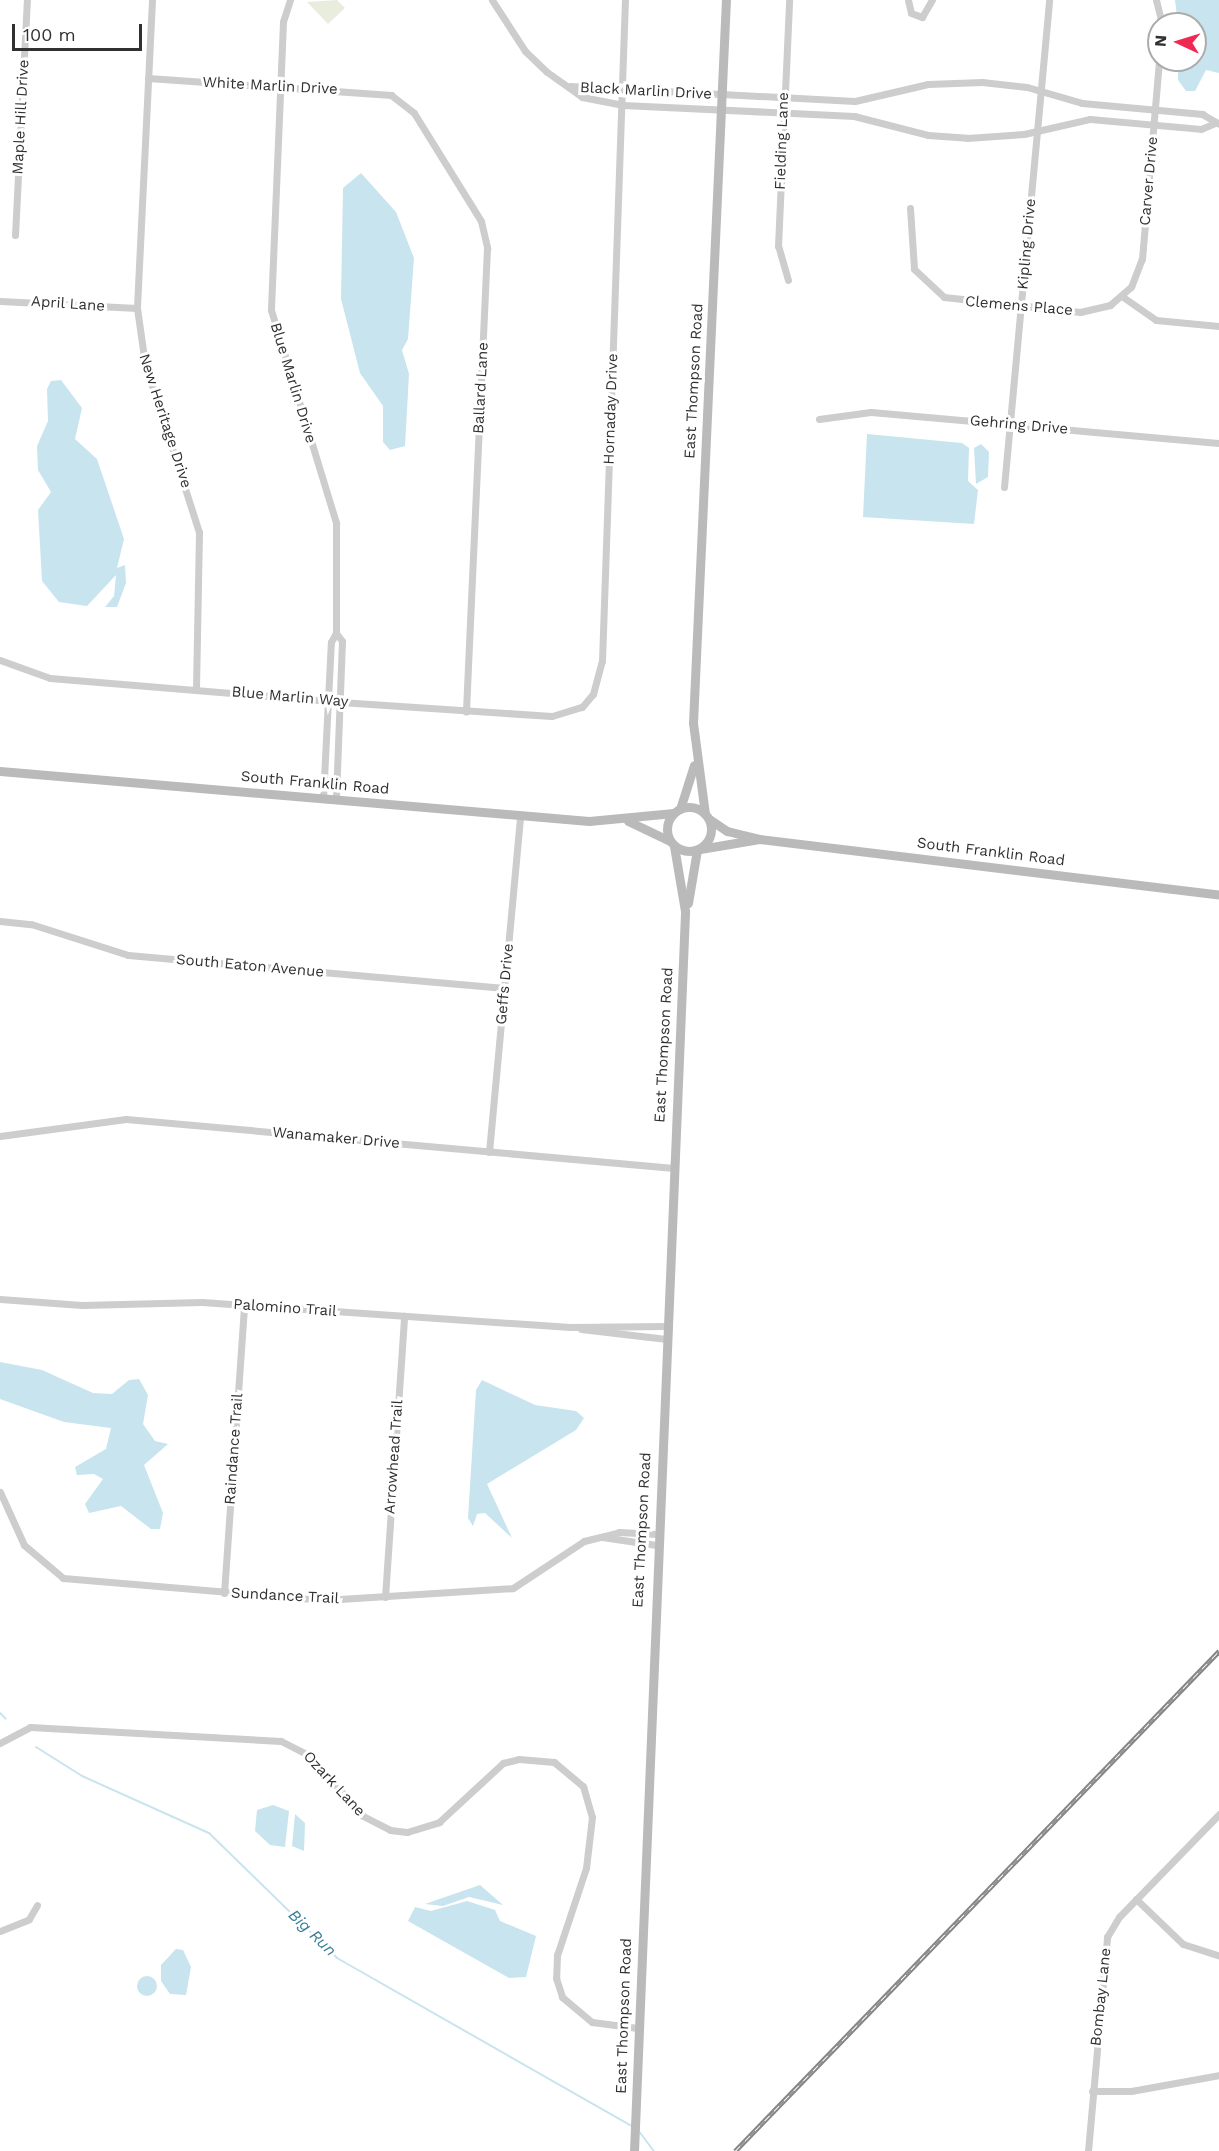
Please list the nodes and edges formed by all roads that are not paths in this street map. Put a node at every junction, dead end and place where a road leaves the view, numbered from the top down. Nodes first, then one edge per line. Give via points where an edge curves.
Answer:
1 (27, 0) edge
2 (152, 0) edge
3 (290, 0) edge
4 (492, 0) edge
5 (625, 0) edge
6 (726, 0) edge
7 (789, 0) edge
8 (908, 0) edge
9 (932, 0) edge
10 (1049, 0) edge
11 (1158, 72) edge
12 (148, 78) junction
13 (570, 86) junction
14 (280, 87) junction
15 (1041, 90) junction
16 (623, 92) junction
17 (391, 95) joint
18 (722, 95) junction
19 (784, 98) junction
20 (623, 105) junction
21 (722, 109) junction
22 (1155, 110) junction
23 (784, 112) junction
24 (1217, 123) edge
25 (1154, 124) junction
26 (1037, 132) junction
27 (910, 208) dead end
28 (15, 235) dead end
29 (788, 280) dead end
30 (1122, 297) junction
31 (0, 301) edge
32 (1021, 307) junction
33 (137, 308) junction
34 (1219, 326) edge
35 (819, 419) dead end
36 (1011, 424) junction
37 (1219, 443) edge
38 (1004, 487) dead end
39 (336, 633) junction
40 (0, 660) edge
41 (196, 690) junction
42 (328, 700) junction
43 (340, 702) junction
44 (582, 707) joint
45 (466, 712) junction
46 (695, 763) junction
47 (0, 771) edge
48 (323, 798) junction
49 (336, 799) junction
50 (677, 811) junction
51 (520, 816) junction
52 (707, 816) junction
53 (628, 821) junction
54 (759, 839) junction
55 (672, 844) junction
56 (698, 850) junction
57 (1219, 895) edge
58 (685, 911) junction
59 (0, 921) edge
60 (505, 988) junction
61 (0, 1136) edge
62 (489, 1152) junction
63 (674, 1168) junction
64 (0, 1299) edge
65 (244, 1305) junction
66 (404, 1316) junction
67 (667, 1326) junction
68 (570, 1327) junction
69 (666, 1339) junction
70 (0, 1492) edge
71 (657, 1534) junction
72 (602, 1537) junction
73 (656, 1545) junction
74 (224, 1593) junction
75 (385, 1597) junction
76 (0, 1743) edge
77 (1219, 1814) edge
78 (1136, 1899) junction
79 (37, 1905) dead end
80 (0, 1931) edge
81 (1219, 1956) edge
82 (638, 2028) junction
83 (1219, 2075) edge
84 (1092, 2091) junction
85 (634, 2151) edge
86 (1088, 2151) edge

1 - 28 street, Maple Hill Drive
2 - 12 street, New Heritage Drive
3 - 14 street, Blue Marlin Drive via 283,22
4 - 13 street, Black Marlin Drive via 535,62
5 - 16 street, Hornaday Drive
6 - 18 main road, East Thompson Road
7 - 19 street, Fielding Lane
8 - 9 street via 910,13 922,17
10 - 15 street, Kipling Drive
11 - 22 street, Carver Drive
12 - 14 street, White Marlin Drive
12 - 33 street, New Heritage Drive
13 - 16 street, Black Marlin Drive
13 - 20 street, Black Marlin Drive via 582,97
14 - 17 street, White Marlin Drive
14 - 39 street, Blue Marlin Drive via 271,310 336,523
15 - 19 street, Black Marlin Drive via 956,82 855,101
15 - 22 street, Black Marlin Drive via 1082,103
15 - 26 street, Kipling Drive
16 - 18 street, Black Marlin Drive
16 - 20 street, Hornaday Drive
17 - 45 street, Ballard Lane via 414,113 478,216 486,238
18 - 19 street, Black Marlin Drive
18 - 21 main road, East Thompson Road
19 - 23 street, Fielding Lane
20 - 21 street, Black Marlin Drive
20 - 44 street, Hornaday Drive via 602,661 593,694
21 - 23 street, Black Marlin Drive
21 - 46 main road, East Thompson Road
22 - 24 street, Black Marlin Drive via 1202,114
22 - 25 street, Carver Drive
23 - 26 street, Black Marlin Drive via 854,116 946,137
23 - 29 street, Fielding Lane via 778,246
24 - 25 street, Black Marlin Drive via 1201,129
25 - 26 street, Black Marlin Drive via 1090,119
25 - 30 street, Carver Drive via 1142,259
26 - 32 street, Kipling Drive
27 - 32 street, Clemens Place via 909,255 931,289 961,301
30 - 32 street, Clemens Place via 1080,312
30 - 34 street via 1156,320
31 - 33 street, April Lane
32 - 36 street, Kipling Drive
33 - 41 street, New Heritage Drive via 145,364 199,532
35 - 36 street, Gehring Drive via 871,412
36 - 37 street, Gehring Drive
36 - 38 street, Kipling Drive
39 - 42 street, Blue Marlin Drive via 331,642
39 - 43 street, Blue Marlin Drive via 342,641
40 - 41 street, Blue Marlin Way via 50,678
41 - 42 street, Blue Marlin Way
42 - 43 street, Blue Marlin Way
42 - 48 street, Blue Marlin Drive
43 - 45 street, Blue Marlin Way
43 - 49 street, Blue Marlin Drive
44 - 45 street, Blue Marlin Way via 552,716
46 - 50 main road, East Thompson Road
46 - 52 main road, East Thompson Road
47 - 48 main road, South Franklin Road
48 - 49 main road, South Franklin Road
49 - 51 main road, South Franklin Road
50 - 52 main road
50 - 53 main road, South Franklin Road
50 - 55 main road via 667,828
51 - 53 main road, South Franklin Road
51 - 60 street, Geffs Drive
52 - 54 main road, South Franklin Road via 727,831
52 - 56 main road via 710,836
53 - 55 main road, South Franklin Road
54 - 56 main road, South Franklin Road
54 - 57 main road, South Franklin Road
55 - 56 main road
55 - 58 main road, East Thompson Road
56 - 58 main road, East Thompson Road
58 - 63 main road, East Thompson Road
59 - 60 street, South Eaton Avenue via 31,924 128,955
60 - 62 street, Geffs Drive
61 - 62 street, Wanamaker Drive via 126,1119
62 - 63 street, Wanamaker Drive
63 - 67 main road, East Thompson Road
64 - 65 street, Palomino Trail
65 - 66 street, Palomino Trail
65 - 74 street, Raindance Trail
66 - 68 street, Palomino Trail
66 - 75 street, Arrowhead Trail
67 - 68 street, Palomino Trail
67 - 69 main road, East Thompson Road
68 - 69 street, Palomino Trail
69 - 71 main road, East Thompson Road
70 - 74 street, Sundance Trail via 24,1545 63,1578
71 - 72 street, Sundance Trail
71 - 73 main road, East Thompson Road
72 - 73 street, Sundance Trail
72 - 75 street, Sundance Trail via 584,1541 513,1588
73 - 82 main road, East Thompson Road
74 - 75 street, Sundance Trail via 324,1600
76 - 82 street, Ozark Lane via 30,1727 281,1741 309,1755 363,1816 390,1830 407,1832 439,1822 503,1763 519,1758 554,1762 583,1786 592,1817 586,1868 557,1955 556,1978 562,1997 592,2022
77 - 78 street, Bombay Lane
78 - 81 street via 1183,1944
78 - 84 street, Bombay Lane via 1107,1937 1101,1960
79 - 80 street via 29,1919
82 - 85 main road, East Thompson Road
83 - 84 street via 1131,2091
84 - 86 street, Bombay Lane

